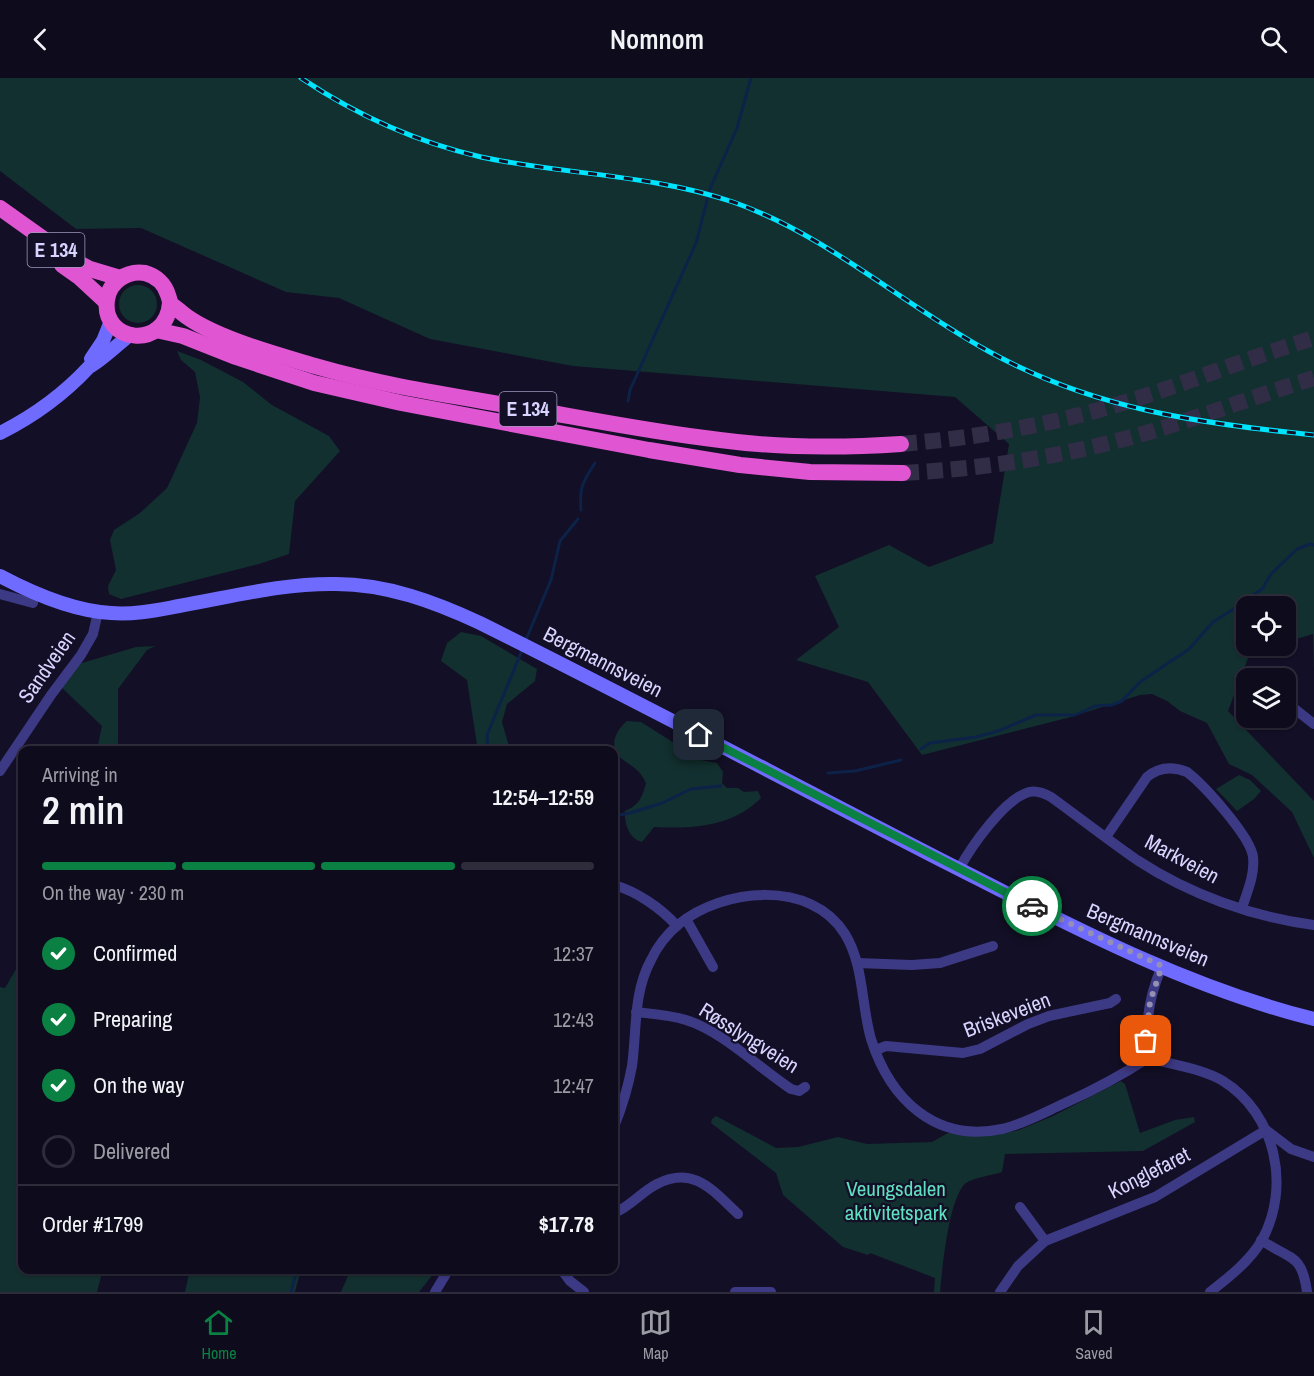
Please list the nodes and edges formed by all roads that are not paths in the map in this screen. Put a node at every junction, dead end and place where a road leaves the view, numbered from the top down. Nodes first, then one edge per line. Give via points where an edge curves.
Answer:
1 (0, 208) edge
2 (0, 220) edge
3 (120, 278) junction
4 (106, 302) junction
5 (170, 303) junction
6 (111, 321) junction
7 (156, 330) junction
8 (130, 335) junction
9 (89, 367) junction
10 (0, 433) edge
11 (901, 444) tunnel mouth
12 (903, 473) tunnel mouth
13 (0, 576) edge
14 (0, 594) edge
15 (33, 603) dead end
16 (98, 612) junction
17 (1296, 710) edge
18 (1314, 724) edge
19 (0, 771) edge
20 (1107, 837) junction
21 (959, 869) junction
22 (618, 886) edge
23 (1242, 908) junction
24 (681, 922) junction
25 (1314, 925) edge
26 (993, 946) dead end
27 (857, 963) junction
28 (1162, 966) junction
29 (713, 967) dead end
30 (1116, 999) dead end
31 (636, 1012) junction
32 (1314, 1019) edge
33 (876, 1050) junction
34 (1148, 1058) junction
35 (805, 1087) dead end
36 (618, 1117) edge
37 (1266, 1130) junction
38 (1314, 1156) edge
39 (1020, 1207) dead end
40 (618, 1211) edge
41 (738, 1214) dead end
42 (1262, 1240) junction
43 (1045, 1241) junction
44 (446, 1274) edge
45 (565, 1274) edge
46 (435, 1292) edge
47 (584, 1292) edge
48 (735, 1292) edge
49 (771, 1292) edge
50 (1000, 1292) edge
51 (1210, 1292) edge
52 (1307, 1292) edge

1 - 3 highway, E 134 via 73,260
2 - 4 highway, E 134 via 79,277
3 - 4 highway via 110,289
3 - 5 highway, E 134 via 135,273 150,275 163,284
4 - 6 highway
5 - 7 highway via 167,318
5 - 11 highway, E 134 via 197,323 264,350 326,369 430,392 720,441 810,447
6 - 8 highway
6 - 9 main road
7 - 8 highway, E 134 via 146,335
7 - 12 highway, E 134 via 314,383 401,403 740,465 810,472
8 - 9 main road
9 - 10 main road via 46,406
13 - 16 main road, Bergmannsveien via 56,600
14 - 15 street
16 - 19 street, Sandveien via 93,634 81,656
16 - 21 main road, Bergmannsveien via 143,612 312,584 365,586 409,595 480,623
17 - 18 street
20 - 21 street, Markveien via 1051,797 1029,792 1011,803 985,830
20 - 23 street, Markveien via 1161,874 1203,895
20 - 23 street, Markveien via 1147,777 1160,769 1187,772 1235,824 1252,851 1252,874
21 - 28 main road, Bergmannsveien
22 - 24 street
23 - 25 street, Markveien
24 - 27 street via 730,900 791,897 812,904 837,923
24 - 29 street
24 - 31 street via 661,944 645,971
26 - 27 street via 940,963
27 - 33 street
28 - 32 main road, Bergmannsveien
28 - 34 street via 1150,1002
30 - 33 street, Briskeveien via 1049,1016 980,1049 963,1053 886,1046
31 - 35 street, Røsslyngveien via 689,1021 723,1040 791,1089 799,1091
31 - 36 street via 627,1094
33 - 34 street via 893,1086 916,1111 945,1127 975,1131 1017,1125 1089,1092
34 - 37 street via 1222,1081 1247,1102
37 - 38 street via 1291,1149
37 - 42 street via 1275,1157 1277,1192
37 - 43 street, Konglefaret via 1155,1197
39 - 43 street
40 - 41 street via 656,1185 680,1178 705,1183
42 - 51 street
42 - 52 street via 1297,1261 1304,1271
43 - 50 street, Konglefaret via 1018,1266
44 - 46 street
45 - 47 street
48 - 49 street

